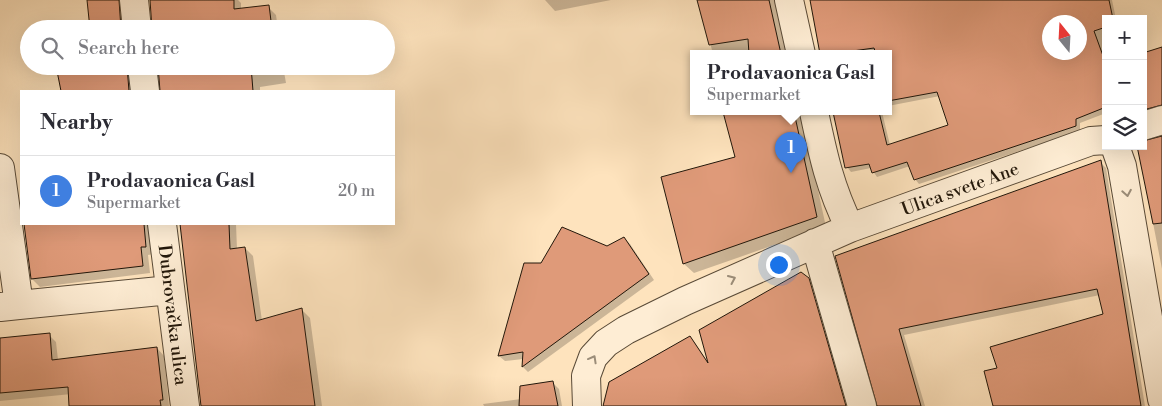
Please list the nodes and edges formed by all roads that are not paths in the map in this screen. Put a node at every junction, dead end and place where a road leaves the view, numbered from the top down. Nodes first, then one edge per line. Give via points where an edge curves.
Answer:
1 (134, 0) edge
2 (790, 0) edge
3 (136, 20) edge
4 (800, 50) edge
5 (143, 75) edge
6 (145, 90) edge
7 (815, 115) edge
8 (1162, 120) edge
9 (1147, 125) edge
10 (1102, 140) edge
11 (1116, 150) edge
12 (0, 168) edge
13 (162, 225) edge
14 (850, 228) junction
15 (815, 243) junction
16 (170, 290) junction
17 (9, 306) edge
18 (1162, 399) edge
19 (186, 406) edge
20 (586, 406) edge
21 (862, 406) edge

1 - 3 street
2 - 4 street
5 - 6 street
7 - 14 street via 827,174
8 - 9 street
10 - 14 street, Ulica svete Ane via 1091,141
11 -> 18 street via 1122,166
12 - 17 street
13 - 16 street, Dubrovačka ulica
14 - 15 street, Ulica svete Ane
20 -> 15 street, Ulica svete Ane via 586,376 593,357 606,343 685,301
15 - 21 street
16 - 17 street
16 - 19 street, Dubrovačka ulica

